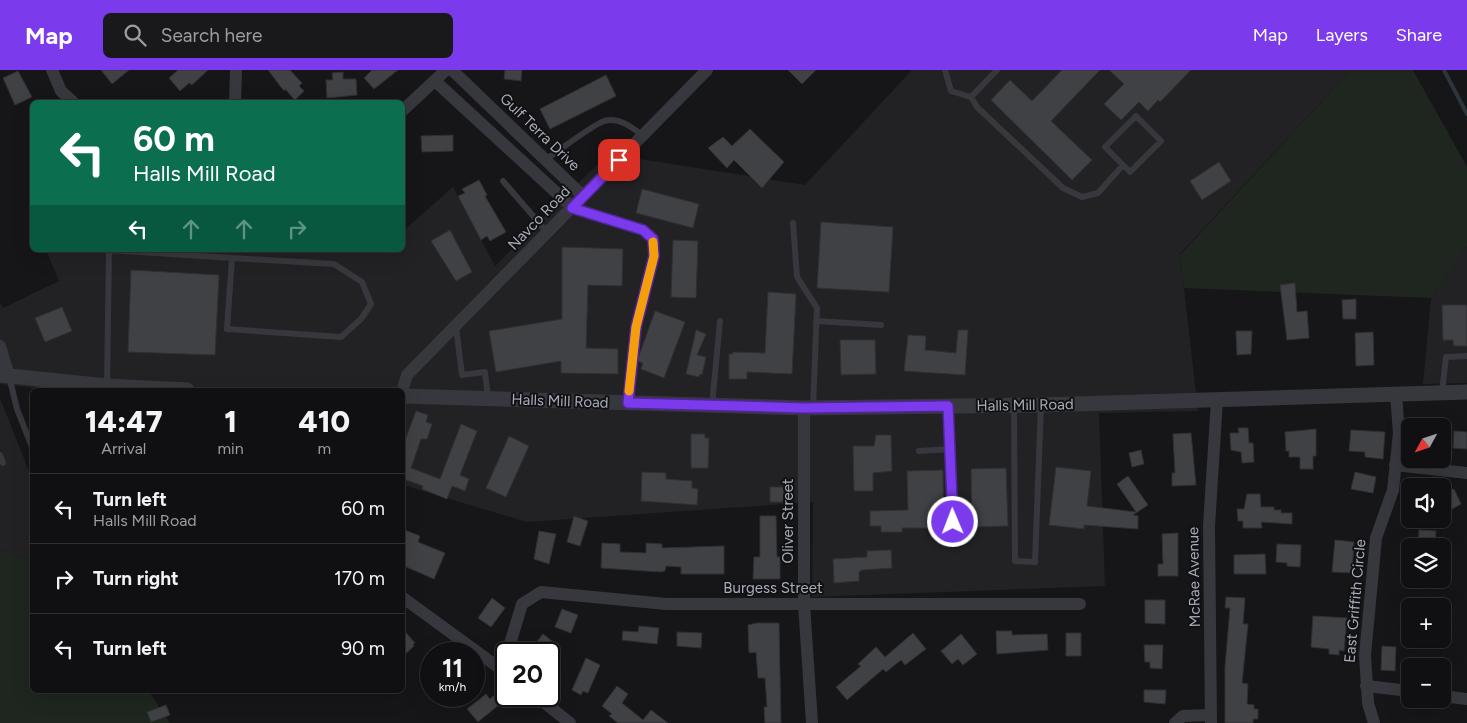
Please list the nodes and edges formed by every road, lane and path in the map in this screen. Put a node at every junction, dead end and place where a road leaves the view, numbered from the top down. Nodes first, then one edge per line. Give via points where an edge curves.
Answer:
1 (52, 70) edge
2 (236, 70) edge
3 (446, 70) edge
4 (452, 70) edge
5 (707, 70) edge
6 (945, 70) edge
7 (997, 70) edge
8 (435, 81) junction
9 (971, 97) junction
10 (71, 100) edge
11 (235, 100) edge
12 (405, 108) edge
13 (642, 136) junction
14 (545, 160) junction
15 (1123, 165) junction
16 (503, 181) dead end
17 (583, 196) junction
18 (572, 208) junction
19 (793, 223) dead end
20 (548, 232) junction
21 (109, 252) edge
22 (140, 252) edge
23 (232, 258) junction
24 (720, 321) dead end
25 (816, 321) junction
26 (456, 326) junction
27 (881, 326) dead end
28 (0, 346) edge
29 (1467, 356) edge
30 (4, 376) edge
31 (107, 386) junction
32 (141, 388) edge
33 (403, 388) edge
34 (1467, 392) edge
35 (1442, 393) junction
36 (1396, 394) junction
37 (405, 396) edge
38 (488, 399) junction
39 (1217, 400) junction
40 (628, 403) junction
41 (712, 405) junction
42 (1041, 405) junction
43 (948, 406) junction
44 (1014, 406) junction
45 (809, 408) junction
46 (30, 442) edge
47 (951, 449) junction
48 (918, 451) dead end
49 (0, 455) edge
50 (3, 463) dead end
51 (1395, 465) junction
52 (1467, 473) edge
53 (953, 522) dead end
54 (405, 599) edge
55 (804, 604) junction
56 (1080, 604) dead end
57 (511, 642) edge
58 (495, 664) edge
59 (1366, 686) junction
60 (1401, 691) edge
61 (1451, 697) edge
62 (1467, 699) edge
63 (550, 707) edge
64 (1211, 719) edge
65 (570, 723) edge
66 (812, 723) edge
67 (1175, 723) edge
68 (1374, 723) edge

1 - 10 street via 61,90
2 - 11 street
3 - 8 street
4 - 14 street, Gulf Terra Drive
5 - 13 street, Navco Road
6 - 9 lane via 951,91
7 - 9 lane
8 - 12 street
8 - 18 street
9 - 15 lane via 977,107 1063,188 1082,197 1098,193
13 - 14 lane via 631,126 603,121
13 - 17 street, Navco Road
14 - 17 street, Gulf Terra Drive
15 - 15 lane via 1130,172 1161,141 1136,116 1105,147
16 - 20 lane
17 - 18 street, Navco Road
18 - 20 street, Navco Road
18 - 40 lane via 643,230 653,239 654,256 636,327
19 - 25 lane via 797,277 817,308
20 - 26 street, Navco Road
21 - 31 lane
22 - 23 lane
23 - 23 lane via 334,264 362,282 371,304 361,319 341,337 227,329
24 - 41 lane
25 - 27 lane
25 - 45 lane
26 - 33 street, Navco Road via 407,375
26 - 38 lane via 462,374 485,372
28 - 30 street
29 - 35 lane via 1446,358
30 - 31 street
30 - 46 lane
31 - 32 street
34 - 35 street, Halls Mill Road
35 - 36 street, Halls Mill Road
36 - 39 street, Halls Mill Road
36 - 51 street, East Griffith Circle via 1399,433
37 - 38 street, Halls Mill Road
38 - 40 street, Halls Mill Road
39 - 42 street, Halls Mill Road
39 - 64 street, McRae Avenue via 1209,526
40 - 41 street, Halls Mill Road
41 - 45 street, Halls Mill Road
42 - 44 street, Halls Mill Road
42 - 44 lane via 1035,562 1015,562
43 - 44 street, Halls Mill Road
43 - 45 street, Halls Mill Road
43 - 47 lane
45 - 55 street, Oliver Street
47 - 48 lane
47 - 53 lane
49 - 50 lane
51 - 52 street
51 - 59 street, East Griffith Circle via 1393,490 1376,538 1365,655
54 - 58 street
55 - 56 street, Burgess Street
55 - 57 street, Burgess Street via 666,604 541,592 522,604
55 - 66 street, Oliver Street
59 - 60 street
59 - 68 street, East Griffith Circle
61 - 62 street
63 - 65 street
64 - 67 street, McRae Avenue via 1183,716

